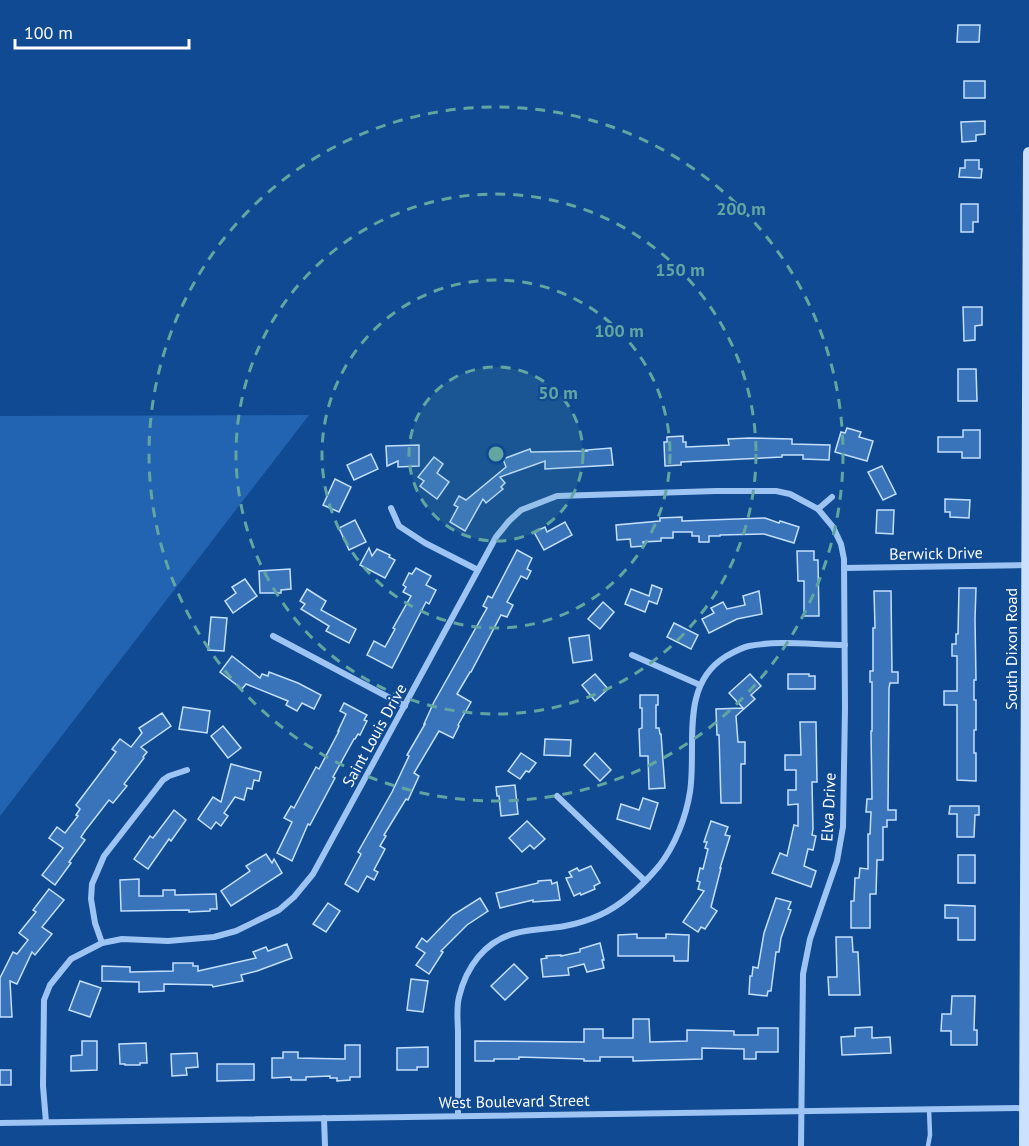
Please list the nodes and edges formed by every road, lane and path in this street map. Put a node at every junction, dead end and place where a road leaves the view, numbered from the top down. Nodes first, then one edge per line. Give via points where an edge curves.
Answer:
1 (1029, 153) edge
2 (1029, 368) edge
3 (832, 497) dead end
4 (391, 508) dead end
5 (818, 508) junction
6 (1028, 566) edge
7 (844, 568) junction
8 (478, 570) junction
9 (1028, 606) edge
10 (273, 636) dead end
11 (845, 645) junction
12 (632, 655) dead end
13 (700, 685) junction
14 (405, 706) junction
15 (187, 770) dead end
16 (557, 796) dead end
17 (645, 881) junction
18 (102, 943) junction
19 (1027, 1108) edge
20 (929, 1109) junction
21 (801, 1111) junction
22 (458, 1115) junction
23 (324, 1118) junction
24 (46, 1122) junction
25 (0, 1123) edge
26 (325, 1146) edge
27 (801, 1146) edge
28 (928, 1146) edge
29 (1025, 1146) edge

1 - 2 main road, South Dixon Road
2 - 6 main road, South Dixon Road
3 - 5 street
4 - 8 street via 399,525
5 - 7 street, Elva Drive via 842,544
5 - 8 street, Saint Louis Drive via 776,491 556,496 521,510 508,520
6 - 7 street, Berwick Drive
6 - 9 main road, South Dixon Road
7 - 11 street, Elva Drive
8 - 14 street, Saint Louis Drive
9 - 19 main road, South Dixon Road
10 - 14 street
11 - 13 street via 749,646 718,662
11 - 21 street, Elva Drive via 843,827 837,861 810,939 804,974
12 - 13 street
13 - 17 street via 693,705 687,809 672,847
14 - 18 street, Saint Louis Drive via 313,874 279,910 214,937
15 - 18 street via 163,780 104,856 92,884 91,899
16 - 17 street
17 - 22 street via 600,915 567,926 503,937 472,964 458,1000
18 - 24 street, Saint Louis Drive via 71,959 50,985 44,1000
19 - 20 street, West Boulevard Street
19 - 29 main road, South Dixon Road
20 - 21 street, West Boulevard Street
20 - 28 lane
21 - 22 street, West Boulevard Street
21 - 27 street, Elva Drive
22 - 23 street, West Boulevard Street
23 - 24 street, West Boulevard Street
23 - 26 street
24 - 25 street, West Boulevard Street

